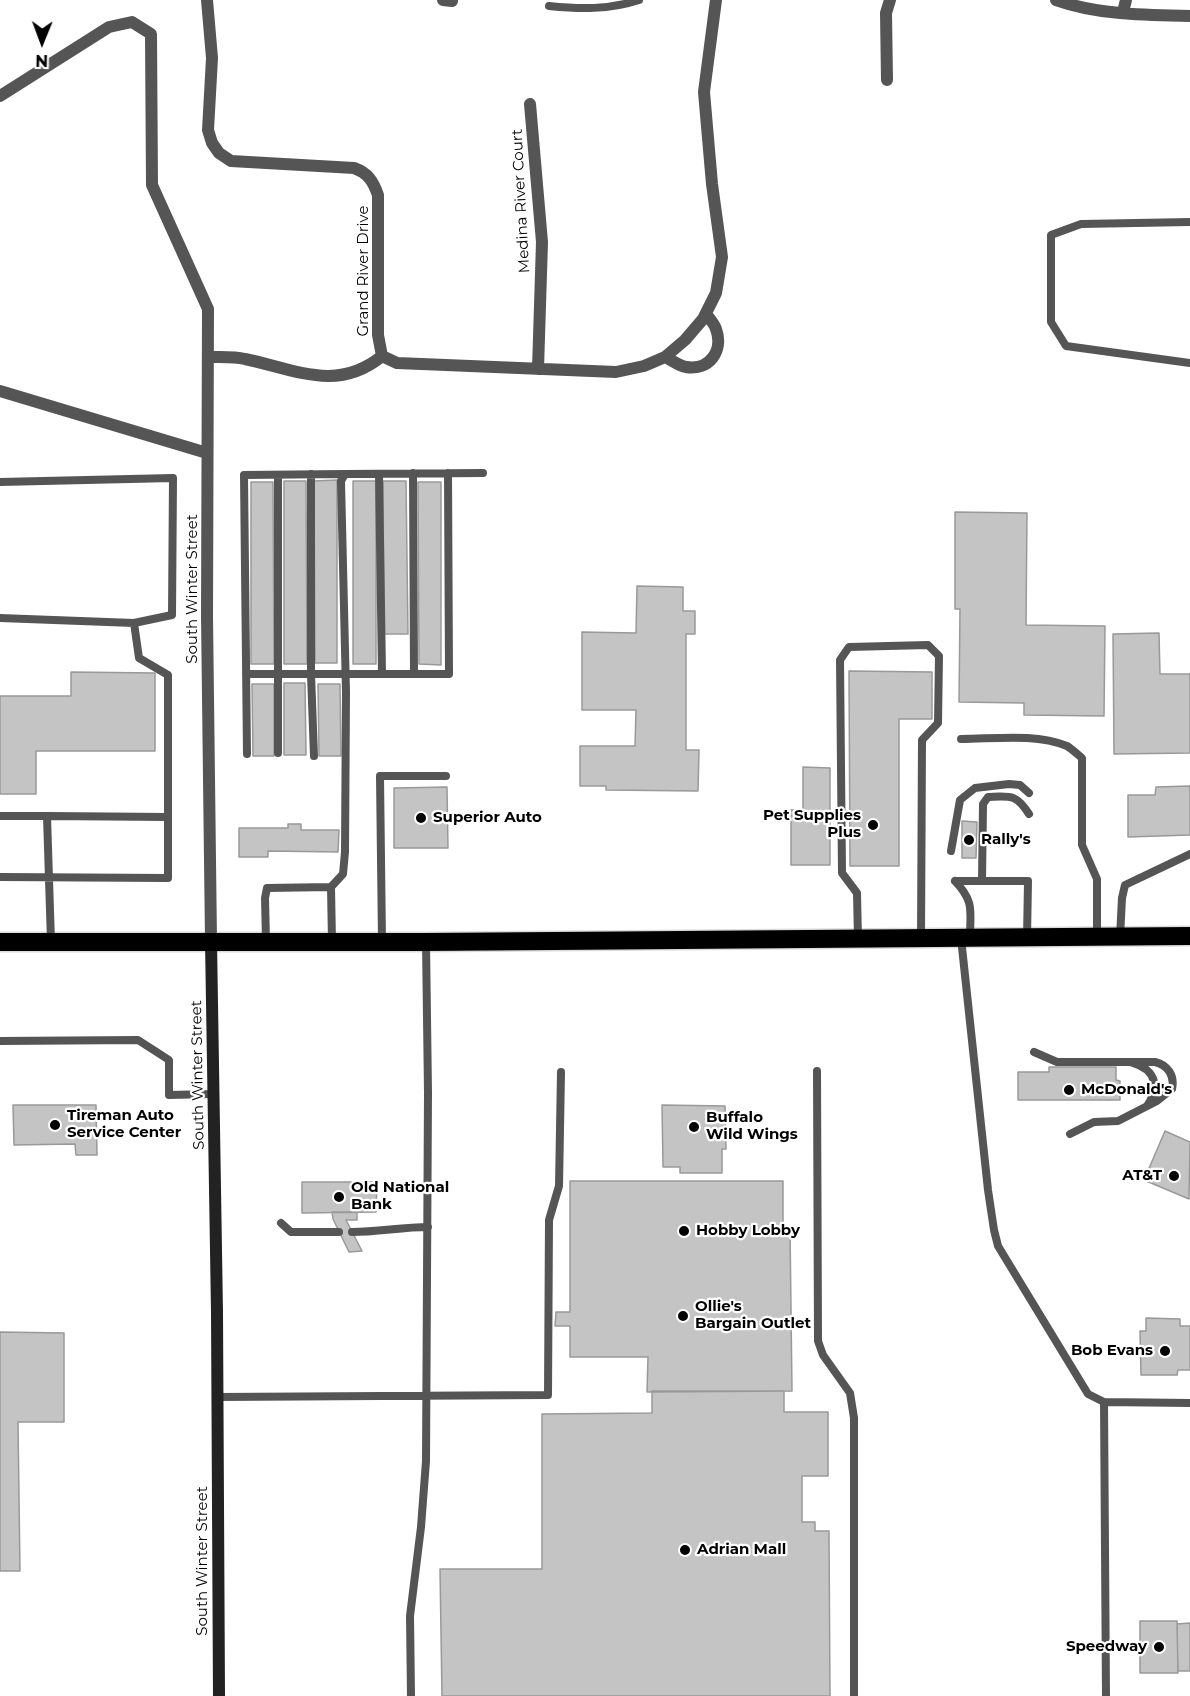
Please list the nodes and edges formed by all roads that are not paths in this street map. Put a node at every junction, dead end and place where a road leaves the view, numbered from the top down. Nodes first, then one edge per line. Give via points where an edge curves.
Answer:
1 (207, 0) edge
2 (639, 0) edge
3 (716, 0) edge
4 (890, 0) edge
5 (1056, 0) edge
6 (549, 6) dead end
7 (1124, 6) edge
8 (1190, 16) edge
9 (887, 80) dead end
10 (0, 96) edge
11 (530, 104) dead end
12 (1190, 222) edge
13 (706, 314) junction
14 (382, 356) junction
15 (208, 357) junction
16 (665, 357) junction
17 (1190, 363) edge
18 (538, 369) junction
19 (0, 391) edge
20 (207, 453) junction
21 (413, 473) junction
22 (448, 473) junction
23 (483, 473) dead end
24 (310, 474) junction
25 (345, 474) junction
26 (379, 474) junction
27 (278, 475) junction
28 (0, 482) edge
29 (0, 618) edge
30 (134, 623) junction
31 (246, 674) junction
32 (279, 674) junction
33 (311, 674) junction
34 (345, 674) junction
35 (382, 674) junction
36 (414, 674) junction
37 (961, 739) dead end
38 (278, 753) dead end
39 (247, 754) dead end
40 (314, 756) dead end
41 (446, 776) dead end
42 (1029, 793) dead end
43 (1029, 814) dead end
44 (0, 816) edge
45 (47, 816) junction
46 (168, 817) junction
47 (951, 851) dead end
48 (1190, 854) edge
49 (0, 877) edge
50 (49, 877) junction
51 (982, 881) junction
52 (332, 887) junction
53 (1190, 936) edge
54 (1097, 937) junction
55 (1120, 937) junction
56 (921, 938) junction
57 (966, 938) junction
58 (1027, 938) junction
59 (858, 939) junction
60 (212, 941) junction
61 (0, 942) edge
62 (51, 942) junction
63 (266, 942) junction
64 (332, 942) junction
65 (382, 942) junction
66 (426, 942) junction
67 (0, 1041) edge
68 (1034, 1052) dead end
69 (1128, 1061) junction
70 (817, 1071) dead end
71 (561, 1072) dead end
72 (213, 1094) junction
73 (1147, 1106) junction
74 (1070, 1134) dead end
75 (281, 1223) dead end
76 (428, 1227) junction
77 (339, 1232) dead end
78 (352, 1232) dead end
79 (427, 1396) junction
80 (217, 1397) junction
81 (1104, 1402) junction
82 (1190, 1403) edge
83 (219, 1696) edge
84 (411, 1696) edge
85 (854, 1696) edge
86 (1106, 1696) edge

1 - 14 street, Grand River Drive via 212,58 208,130 219,153 231,161 354,168 372,181 378,195 378,335
2 - 6 lane via 614,7
3 - 13 street, Grand River Drive via 704,92 722,257 716,293
4 - 9 street via 886,13
5 - 7 street via 1093,9
7 - 8 street via 1148,15
10 - 15 street, South Winter Street via 109,27 132,22 151,33 152,185 208,309
11 - 18 street, Medina River Court via 542,242
12 - 17 lane via 1081,224 1051,234 1051,256 1052,322 1066,346
13 - 16 street, Grand River Drive
13 - 16 street via 716,327 719,340 719,350 710,361 691,368
14 - 15 street via 357,371 325,377 242,358
14 - 18 street, Grand River Drive via 397,363
15 - 20 street, South Winter Street
16 - 18 street, Grand River Drive via 616,372
19 - 20 street
20 - 60 street, South Winter Street
21 - 22 lane
21 - 26 lane
21 - 36 lane
22 - 23 lane
22 - 36 lane via 448,674
24 - 25 lane
24 - 27 lane
24 - 33 lane
25 - 26 lane
25 - 34 lane via 341,491
26 - 35 lane
27 - 31 lane via 244,475
27 - 32 lane
28 - 30 lane via 173,478 172,615
29 - 30 lane
30 - 46 lane via 139,658 168,675
31 - 32 lane
31 - 39 lane
32 - 33 lane
32 - 38 lane
33 - 34 lane
33 - 40 lane
34 - 35 lane
34 - 52 lane via 345,852 343,874
35 - 36 lane
37 - 54 lane via 1052,742 1068,747 1082,758 1082,844 1097,879
41 - 65 lane via 380,776
42 - 47 lane via 1020,785 975,788 960,800
43 - 51 lane via 1013,796 988,797 983,804
44 - 45 lane
45 - 46 lane
45 - 50 lane
46 - 50 lane via 168,878
48 - 55 lane via 1125,885
49 - 50 lane
50 - 62 lane
51 - 57 lane via 955,881 970,904
51 - 58 lane via 1028,881
52 - 63 lane via 267,888
52 - 64 lane
53 - 55 highway
54 - 55 highway
54 - 58 highway
56 - 57 highway
56 - 59 highway
56 - 59 lane via 922,740 938,723 939,656 928,645 849,647 840,660 842,873 857,893
57 - 58 highway
57 - 81 lane via 993,1230 998,1246 1088,1394
59 - 66 highway
60 - 62 highway
60 - 63 highway
60 - 72 street, South Winter Street
61 - 62 highway
63 - 64 highway
64 - 65 highway
65 - 66 highway
66 - 76 lane
67 - 72 lane via 138,1040 169,1060 169,1095
68 - 69 lane via 1057,1062
69 - 73 lane via 1143,1067 1153,1078 1155,1090
69 - 73 lane via 1160,1063 1172,1076 1170,1091
70 - 85 lane via 818,1341 823,1355 850,1393 854,1418
71 - 79 lane via 559,1186 549,1220 548,1395
72 - 80 street, South Winter Street
73 - 74 lane via 1118,1121 1094,1122
75 - 77 lane via 291,1232
76 - 78 lane
76 - 79 lane
79 - 80 lane
79 - 84 lane via 424,1497 410,1616
80 - 83 street, South Winter Street
81 - 82 lane
81 - 86 lane

